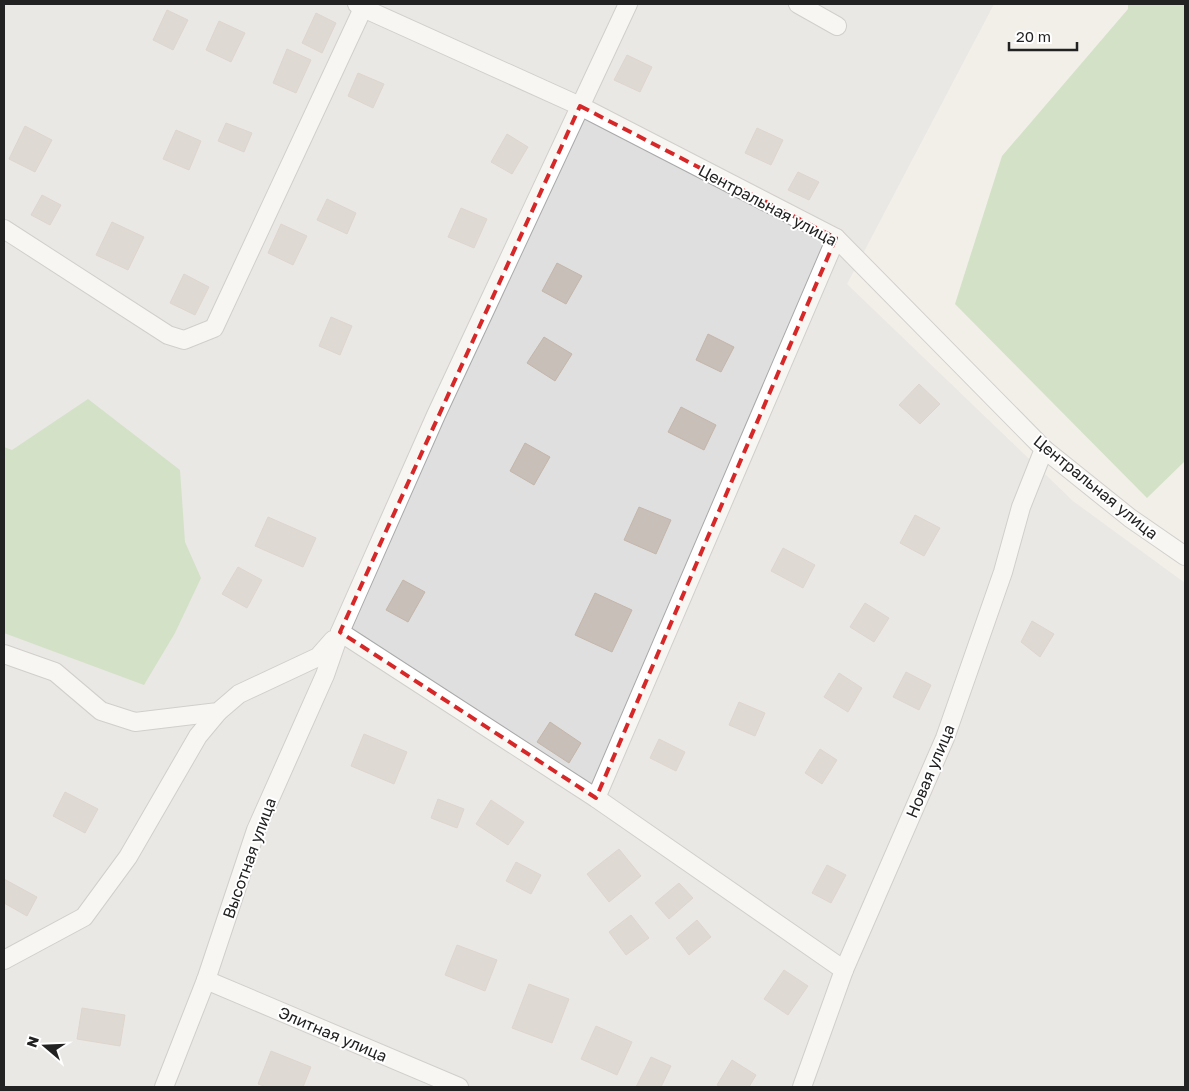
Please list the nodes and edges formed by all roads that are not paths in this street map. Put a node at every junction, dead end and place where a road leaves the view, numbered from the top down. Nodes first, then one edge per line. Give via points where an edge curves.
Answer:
1 (628, 4) edge
2 (798, 4) edge
3 (362, 5) edge
4 (837, 26) dead end
5 (580, 106) junction
6 (4, 229) edge
7 (836, 238) junction
8 (1044, 449) junction
9 (1185, 556) edge
10 (340, 632) junction
11 (4, 654) edge
12 (218, 712) junction
13 (596, 798) junction
14 (4, 960) edge
15 (844, 970) junction
16 (206, 980) junction
17 (164, 1087) edge
18 (459, 1087) edge
19 (802, 1087) edge

1 - 5 street
2 - 4 street
3 - 5 street, Центральная улица
3 - 6 street via 214,328 184,340 168,335
5 - 7 street, Центральная улица
5 - 10 street via 436,415
7 - 8 street, Центральная улица
7 - 13 street
8 - 9 street, Центральная улица via 1130,518
8 - 15 street, Новая улица via 1021,507 1003,572 945,738
10 - 12 street via 318,657 239,694
10 - 13 street
10 - 16 street, Высотная улица via 326,675 256,830
11 - 12 street via 55,672 101,711 135,722
12 - 14 street via 198,736 128,857 84,916
13 - 15 street
15 - 19 street, Новая улица
16 - 17 street, Высотная улица
16 - 18 street, Элитная улица

